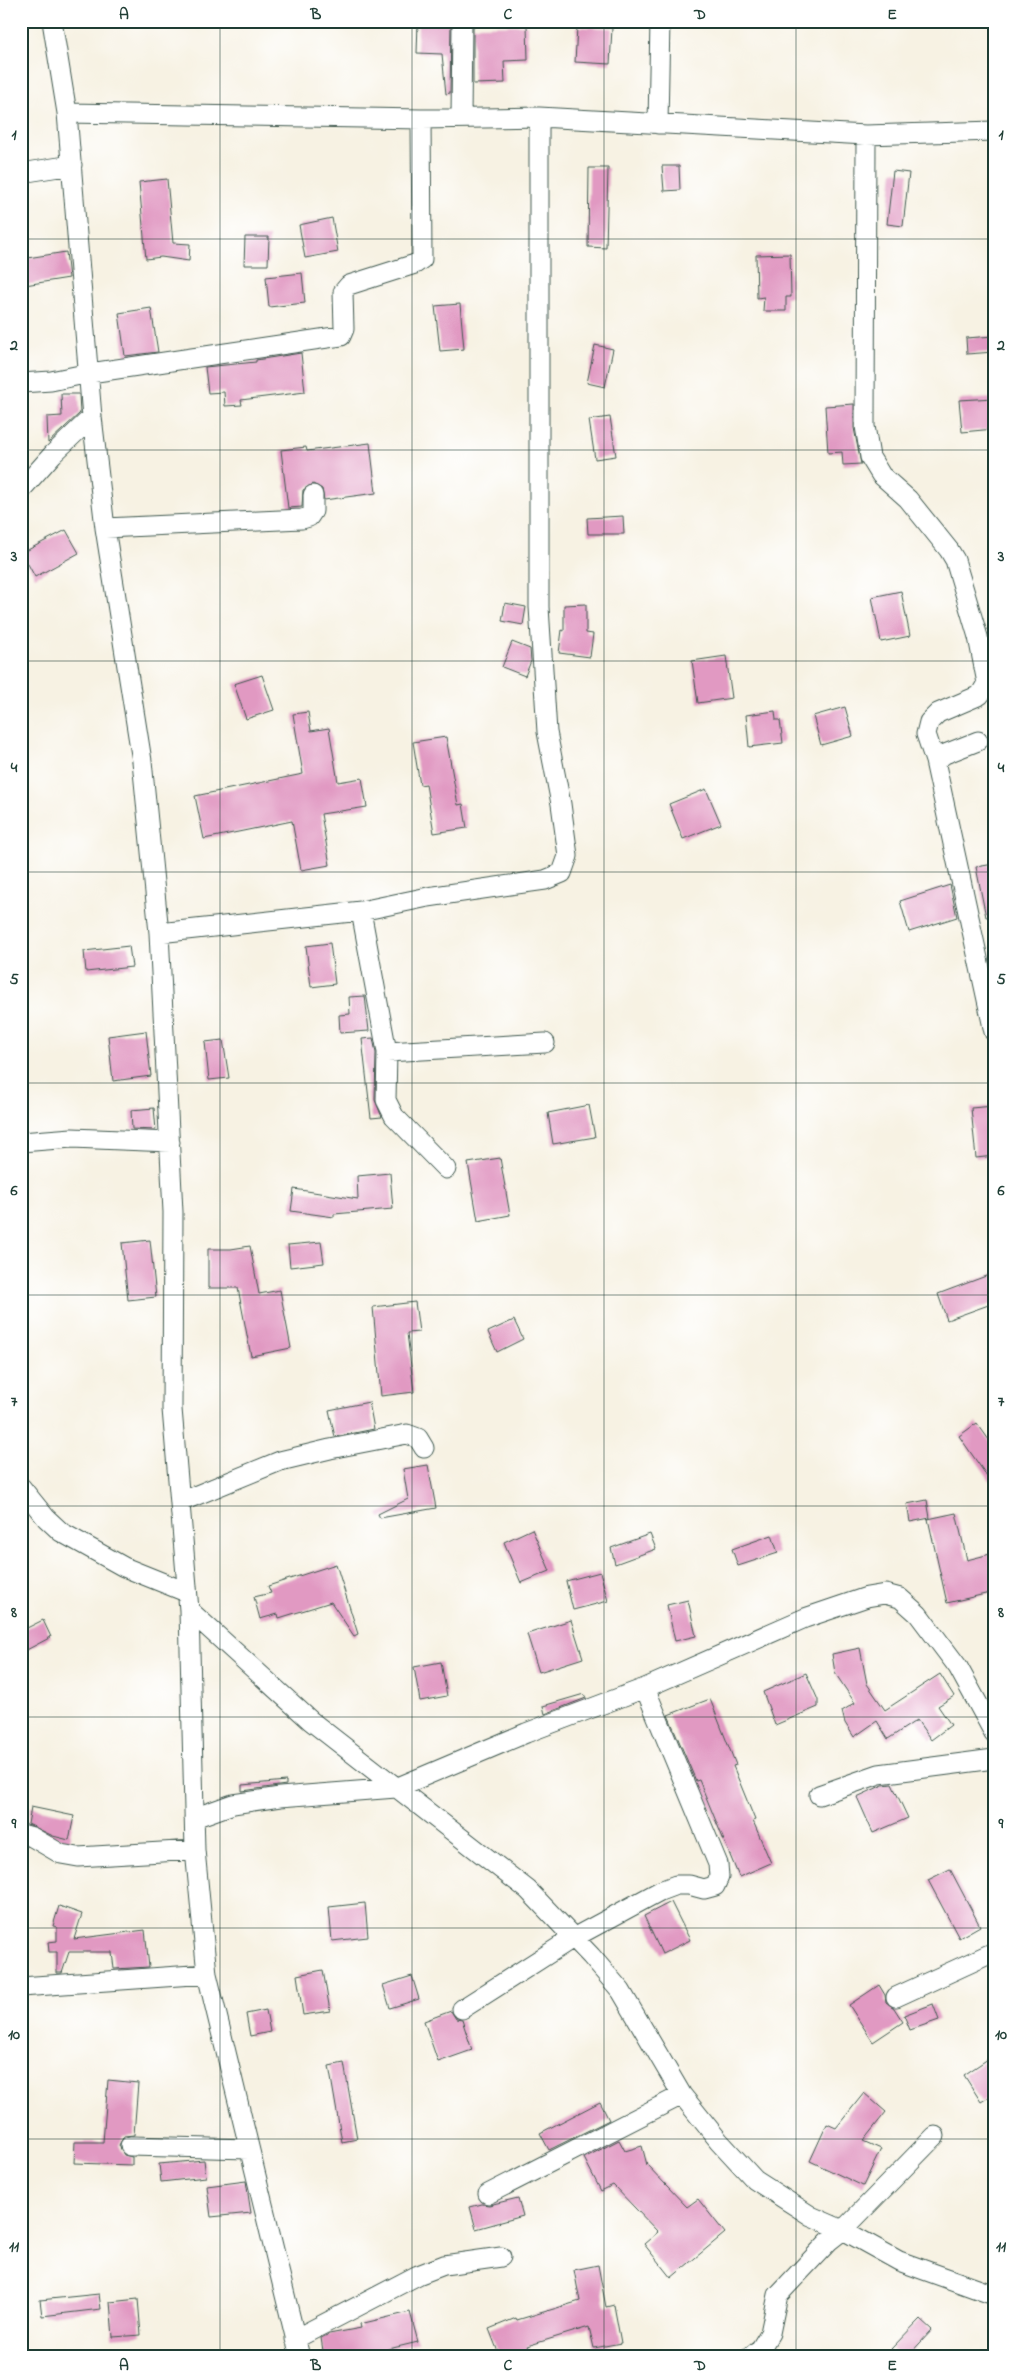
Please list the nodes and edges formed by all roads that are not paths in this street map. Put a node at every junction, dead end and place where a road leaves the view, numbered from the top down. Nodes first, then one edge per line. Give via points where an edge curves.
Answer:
1 (52, 21) edge
2 (462, 21) edge
3 (660, 21) edge
4 (67, 113) junction
5 (539, 117) junction
6 (461, 118) junction
7 (421, 119) junction
8 (658, 124) junction
9 (994, 131) edge
10 (866, 135) junction
11 (72, 165) junction
12 (21, 172) edge
13 (90, 373) junction
14 (21, 383) edge
15 (92, 417) junction
16 (21, 490) edge
17 (313, 495) dead end
18 (105, 528) junction
19 (978, 741) dead end
20 (935, 761) junction
21 (361, 911) junction
22 (159, 933) junction
23 (986, 954) edge
24 (994, 1032) edge
25 (545, 1043) dead end
26 (387, 1052) junction
27 (21, 1142) edge
28 (170, 1142) junction
29 (446, 1169) dead end
30 (424, 1448) dead end
31 (21, 1487) edge
32 (180, 1502) junction
33 (185, 1563) junction
34 (152, 1579) junction
35 (188, 1601) junction
36 (645, 1688) junction
37 (994, 1733) edge
38 (994, 1758) edge
39 (396, 1788) junction
40 (819, 1795) dead end
41 (194, 1818) junction
42 (21, 1834) edge
43 (195, 1850) junction
44 (574, 1938) junction
45 (994, 1952) edge
46 (207, 1974) junction
47 (21, 1987) edge
48 (896, 1997) dead end
49 (462, 2009) dead end
50 (682, 2095) junction
51 (934, 2136) dead end
52 (130, 2146) dead end
53 (249, 2150) junction
54 (488, 2194) dead end
55 (843, 2230) junction
56 (501, 2257) dead end
57 (994, 2295) edge
58 (297, 2348) edge
59 (750, 2357) edge

1 - 4 street
2 - 6 street
3 - 8 street
4 - 7 street
4 - 11 street
5 - 6 street
5 - 8 street
5 - 21 street via 541,666 547,732 568,856 562,873 545,880 438,895
6 - 7 street
7 - 13 street via 422,259 349,285 343,292 344,329 341,336
8 - 10 street
9 - 10 street
10 - 20 street via 865,426 870,457 881,475 908,499 955,560 978,636 986,683 980,695 938,713 929,722 926,734
11 - 12 street
11 - 13 street
13 - 14 street
13 - 15 street
15 - 16 street
15 - 18 street
17 - 18 street via 313,511 302,519
18 - 22 street via 142,761
19 - 20 street
20 - 23 street
21 - 22 street
21 - 26 street
22 - 28 street
23 - 24 street
25 - 26 street
26 - 29 street via 386,1100 389,1109
27 - 28 street via 72,1138
28 - 32 street via 172,1409
30 - 32 street via 418,1438 407,1434 330,1449 280,1461
31 - 34 street via 61,1532
32 - 33 street
33 - 34 street
33 - 35 street
34 - 35 street
35 - 39 street via 310,1721
35 - 41 street
36 - 37 street via 805,1618 867,1596 884,1594 900,1598 918,1614 958,1667
36 - 39 street via 526,1733
36 - 44 street via 718,1864 719,1877 715,1886 704,1889 676,1885 660,1891
38 - 40 street via 879,1774
39 - 41 street via 280,1796 233,1804
39 - 44 street via 528,1890
41 - 43 street
42 - 43 street via 61,1854 78,1857
43 - 46 street
44 - 49 street
44 - 50 street via 620,1992
45 - 48 street
46 - 47 street
46 - 53 street
50 - 54 street
50 - 55 street via 755,2180 811,2216
51 - 55 street
52 - 53 street
53 - 58 street
55 - 57 street via 899,2261
55 - 59 street via 778,2295 770,2333 761,2348
56 - 58 street via 444,2266 418,2276

